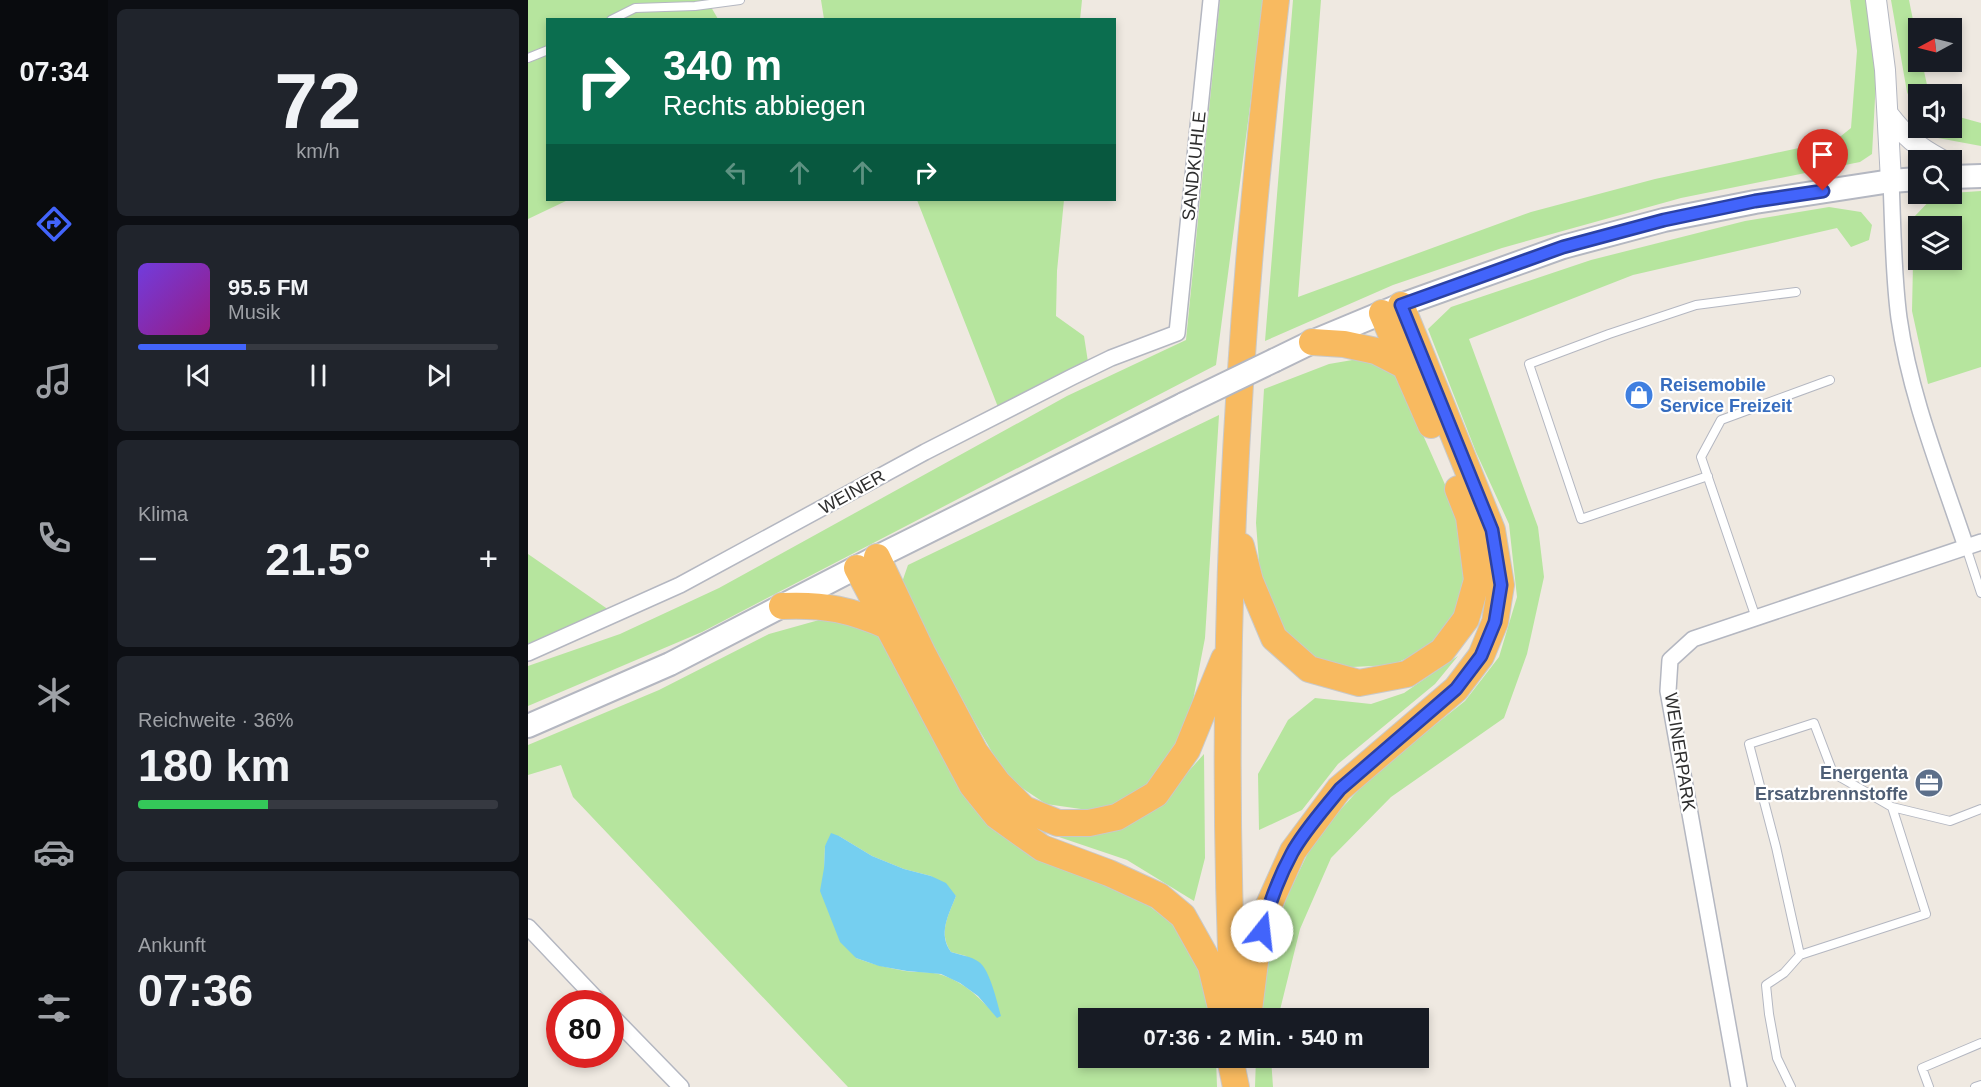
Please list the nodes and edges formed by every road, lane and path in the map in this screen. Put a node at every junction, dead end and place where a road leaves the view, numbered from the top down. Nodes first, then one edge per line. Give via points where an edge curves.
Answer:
1 (740, 0) edge
2 (1211, 0) edge
3 (1276, 0) edge
4 (1876, 0) edge
5 (614, 18) edge
6 (546, 51) edge
7 (528, 58) edge
8 (1888, 114) junction
9 (1923, 150) edge
10 (1962, 169) edge
11 (1978, 176) edge
12 (1962, 177) edge
13 (1908, 180) edge
14 (1891, 181) junction
15 (1796, 292) dead end
16 (1392, 309) junction
17 (1177, 333) joint
18 (1312, 342) junction
19 (1407, 367) junction
20 (1830, 380) dead end
21 (1708, 476) junction
22 (1234, 516) junction
23 (1981, 542) edge
24 (1966, 547) junction
25 (867, 562) junction
26 (1981, 594) edge
27 (782, 606) junction
28 (1756, 618) junction
29 (890, 627) junction
30 (1229, 647) junction
31 (528, 653) edge
32 (528, 726) edge
33 (1892, 807) junction
34 (1981, 809) edge
35 (528, 927) edge
36 (1800, 955) junction
37 (588, 990) edge
38 (1221, 1008) edge
39 (1234, 1008) edge
40 (1249, 1008) edge
41 (624, 1028) edge
42 (1981, 1043) edge
43 (1232, 1068) edge
44 (1236, 1068) edge
45 (1241, 1068) edge
46 (1981, 1085) edge
47 (681, 1087) edge
48 (1237, 1087) edge
49 (1739, 1087) edge
50 (1791, 1087) edge
51 (1929, 1087) edge
52 (1975, 1087) edge

1 - 5 lane via 635,8
2 - 17 street, SANDKUHLE
3 - 22 highway via 1245,320
4 - 8 street
6 - 7 lane
8 - 9 street via 1908,139
8 - 14 street
10 - 11 street
11 - 12 main road
13 - 14 main road
14 - 16 main road via 1755,201 1664,220 1563,247
14 - 24 street via 1899,320 1914,388
15 - 21 lane via 1696,305 1530,364 1581,519
16 - 18 main road
16 - 19 highway
16 - 40 highway via 1492,530 1501,585 1495,622 1481,656 1456,689 1340,789 1293,851 1268,908 1256,954
17 - 31 street, WEINER via 1072,377 680,585
18 - 19 highway via 1376,351
18 - 25 main road, bridge
19 - 22 highway via 1469,517 1476,569 1477,580 1466,619 1442,651 1407,674 1359,683 1309,669 1274,638 1250,581
20 - 21 lane via 1720,420 1701,457
21 - 28 lane
22 - 30 highway
23 - 24 street, WEINERPARK
24 - 26 lane
24 - 28 street, WEINERPARK
25 - 27 main road
25 - 29 highway
25 - 30 highway via 922,652 975,752 1024,809 1058,823 1089,823 1117,817 1156,794 1187,750
27 - 29 highway via 834,607
27 - 32 main road via 670,664
28 - 49 street, WEINERPARK via 1693,639 1670,660 1668,691
29 - 38 highway via 972,785 997,816 1042,848 1159,896 1183,916 1211,966
30 - 39 highway via 1228,844
33 - 34 lane via 1950,821
33 - 36 lane via 1926,914
33 - 36 lane via 1833,773 1814,723 1749,744
35 - 37 street
36 - 50 lane via 1766,985 1777,1058
41 - 47 street
42 - 51 lane via 1922,1068
43 - 48 highway
44 - 48 highway
45 - 48 highway
46 - 52 lane

